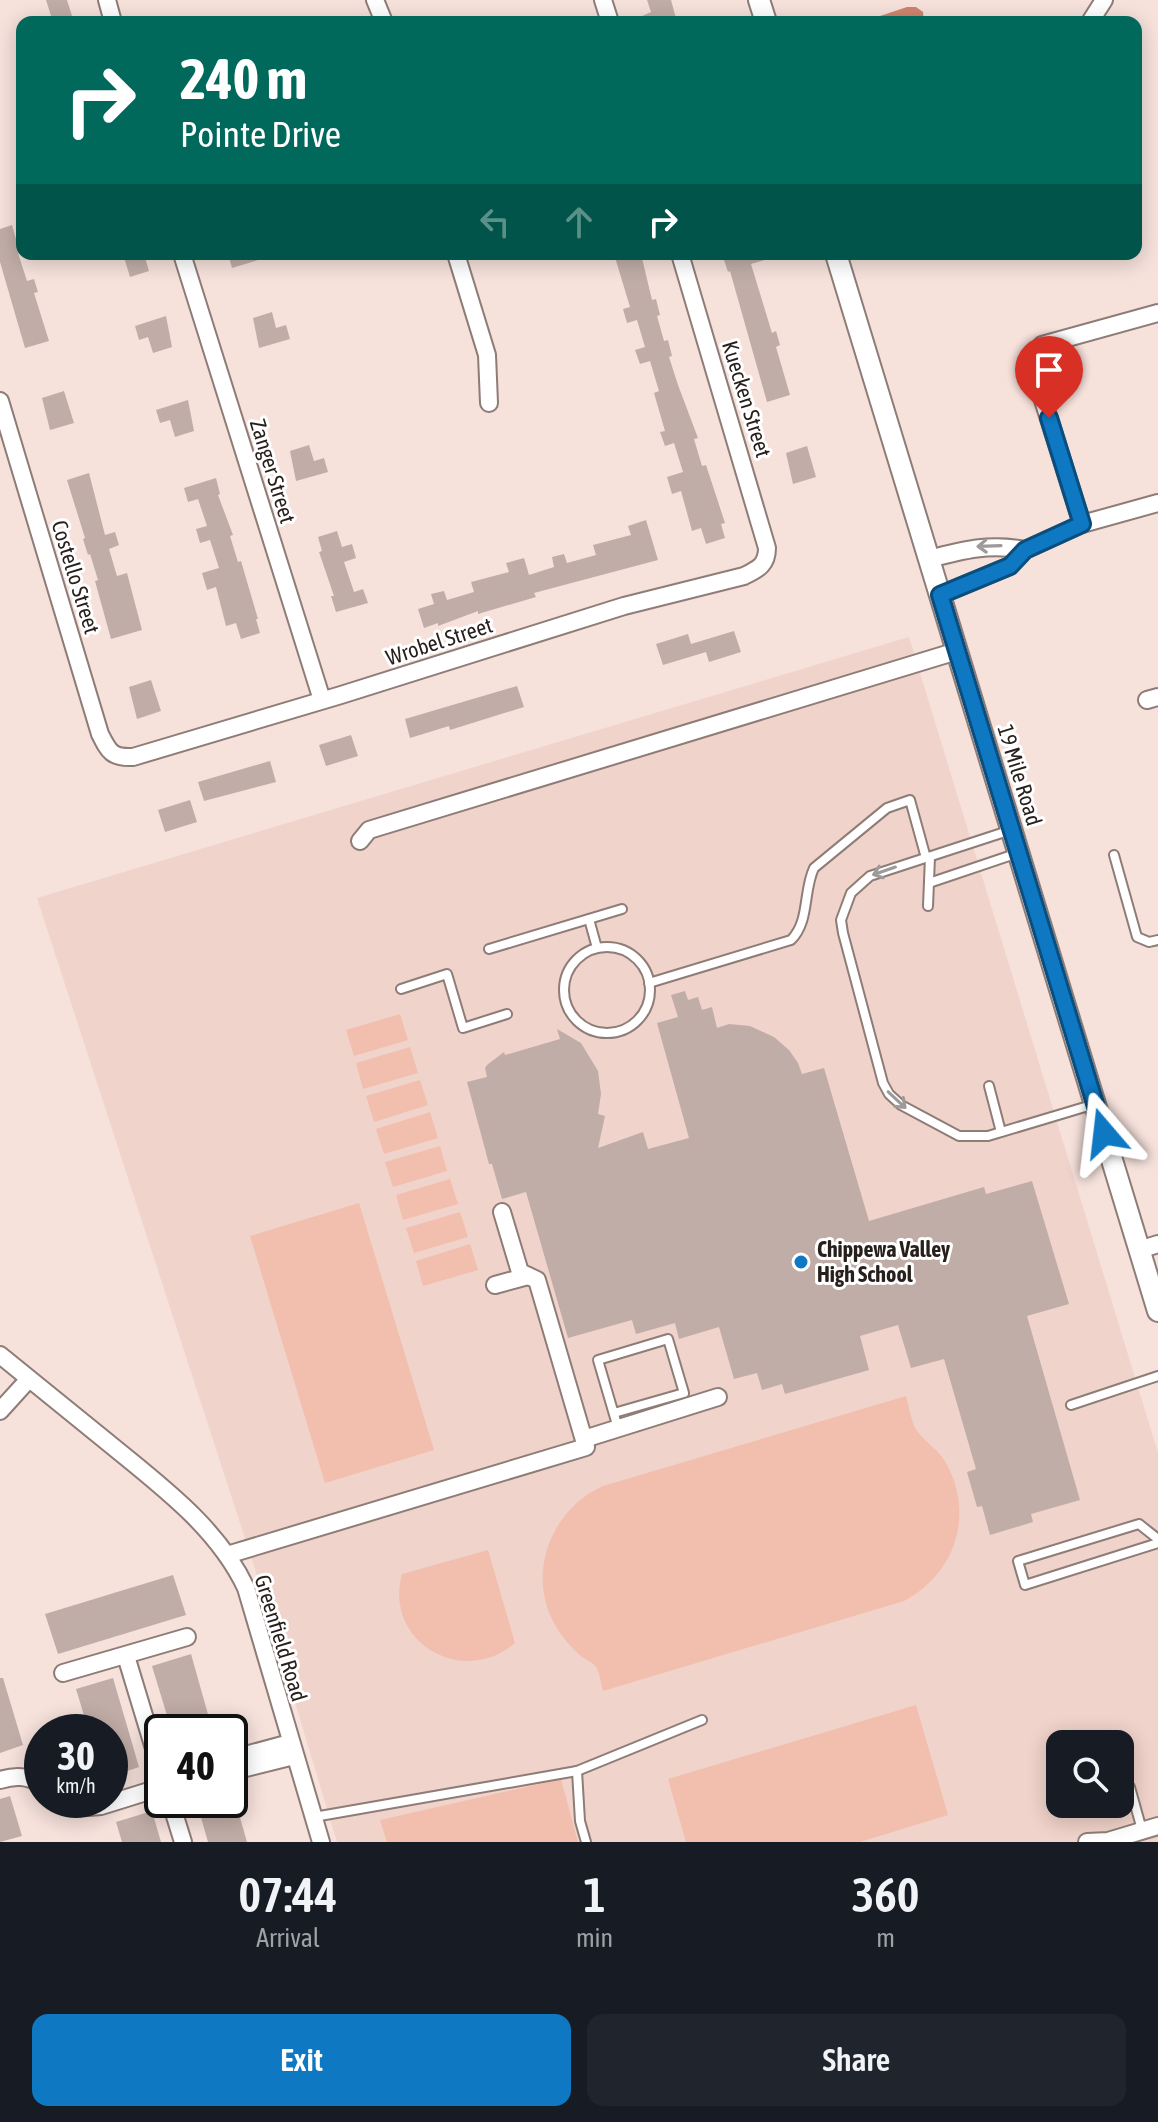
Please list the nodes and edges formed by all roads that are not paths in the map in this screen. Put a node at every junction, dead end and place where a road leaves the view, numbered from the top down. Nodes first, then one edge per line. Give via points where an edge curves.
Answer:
1 (184, 260) edge
2 (458, 260) edge
3 (682, 260) edge
4 (838, 260) edge
5 (1158, 313) edge
6 (0, 401) edge
7 (489, 403) dead end
8 (1158, 503) edge
9 (1082, 524) junction
10 (1025, 550) junction
11 (767, 558) joint
12 (929, 559) junction
13 (940, 595) junction
14 (957, 651) junction
15 (322, 700) junction
16 (120, 758) joint
17 (1011, 830) junction
18 (360, 841) dead end
19 (1018, 853) junction
20 (1114, 855) dead end
21 (928, 857) junction
22 (929, 883) junction
23 (928, 906) dead end
24 (622, 909) dead end
25 (589, 919) junction
26 (1158, 940) edge
27 (597, 948) junction
28 (489, 949) dead end
29 (649, 983) junction
30 (401, 989) dead end
31 (507, 1014) dead end
32 (989, 1086) dead end
33 (1095, 1104) junction
34 (1001, 1132) junction
35 (502, 1212) dead end
36 (1149, 1247) edge
37 (1153, 1272) edge
38 (528, 1276) junction
39 (495, 1285) dead end
40 (1158, 1311) edge
41 (0, 1355) edge
42 (1158, 1376) edge
43 (29, 1379) junction
44 (718, 1397) dead end
45 (686, 1399) junction
46 (1071, 1405) dead end
47 (0, 1411) edge
48 (616, 1421) junction
49 (584, 1439) junction
50 (1158, 1541) edge
51 (227, 1555) junction
52 (187, 1637) dead end
53 (126, 1656) junction
54 (63, 1673) dead end
55 (144, 1716) edge
56 (702, 1720) dead end
57 (292, 1749) junction
58 (248, 1756) edge
59 (577, 1771) junction
60 (24, 1777) edge
61 (0, 1780) edge
62 (1134, 1795) edge
63 (176, 1818) edge
64 (313, 1818) junction
65 (1150, 1828) edge
66 (183, 1842) edge
67 (321, 1842) edge
68 (586, 1842) edge
69 (1087, 1842) edge
70 (1108, 1842) edge

1 - 15 street, Zanger Street
2 - 7 street via 487,355
3 - 11 street, Kuecken Street
4 - 12 street, 19 Mile Road
5 - 9 street via 1042,345 1036,352 1032,365
6 - 16 street, Costello Street via 100,734
8 - 9 street
9 - 10 street
10 -> 12 street via 981,546
10 - 13 street via 1010,566
11 - 15 street, Wrobel Street via 744,576 624,606
12 - 13 street, 19 Mile Road
13 - 14 street, 19 Mile Road
14 - 17 street, 19 Mile Road
14 - 18 street via 369,830
15 - 16 street, Wrobel Street
17 - 19 street, 19 Mile Road
17 - 21 lane
19 - 22 lane
19 - 33 street, 19 Mile Road
20 - 26 lane via 1137,937
21 - 22 lane
21 - 29 lane via 910,800 887,808 814,868 803,921 791,940
21 -> 34 lane via 860,883 841,920 883,1083 901,1105 959,1136
22 - 23 lane
24 - 25 lane
25 - 27 lane
25 - 28 lane
27 - 29 lane via 624,951 636,959
27 - 29 lane via 575,962 564,986 569,1012 577,1022 602,1033 627,1028 645,1009
30 - 31 lane via 447,974 463,1028
32 - 34 lane
33 - 34 lane
33 - 36 street, 19 Mile Road
35 - 38 street via 520,1272
36 - 37 street, 19 Mile Road
37 - 40 street, 19 Mile Road
38 - 39 street
38 - 49 street via 537,1280
41 - 43 street, Greenfield Road
42 - 46 lane
43 - 47 street
43 - 51 street, Greenfield Road via 175,1500
44 - 45 street
45 - 48 street
45 - 48 lane via 668,1339 598,1360
48 - 49 street
49 - 51 street via 586,1447
50 - 50 lane via 1025,1585 1018,1561 1139,1524
51 - 57 street, Greenfield Road via 246,1588
52 - 53 street
53 - 54 street
53 - 55 street
56 - 59 lane
57 - 58 street
57 - 64 street, Greenfield Road
59 - 64 lane
59 - 68 lane
60 - 61 street
62 - 65 lane
63 - 66 street
64 - 67 street, Greenfield Road
65 - 70 street
69 - 70 street

